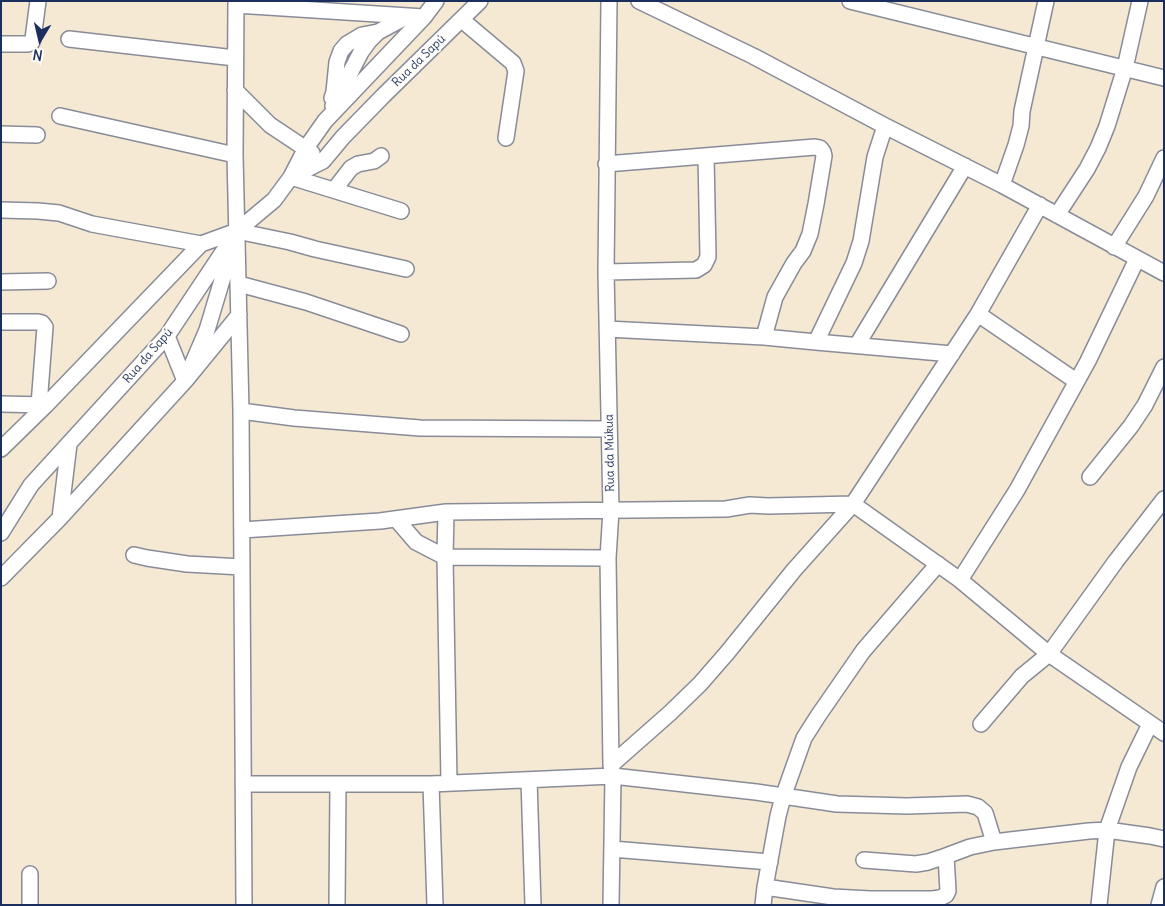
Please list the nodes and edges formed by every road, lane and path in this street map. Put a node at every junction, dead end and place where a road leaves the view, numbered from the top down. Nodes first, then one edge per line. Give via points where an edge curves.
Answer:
1 (38, 1) edge
2 (436, 1) edge
3 (480, 1) edge
4 (609, 1) edge
5 (639, 1) edge
6 (850, 1) edge
7 (1046, 1) edge
8 (1140, 1) edge
9 (236, 3) edge
10 (406, 16) junction
11 (424, 18) junction
12 (462, 20) junction
13 (69, 39) dead end
14 (1, 44) edge
15 (1036, 46) junction
16 (235, 58) junction
17 (1125, 68) junction
18 (1164, 78) edge
19 (235, 90) junction
20 (60, 116) dead end
21 (325, 121) junction
22 (885, 126) junction
23 (1, 134) edge
24 (37, 135) dead end
25 (506, 138) dead end
26 (306, 148) junction
27 (235, 155) junction
28 (381, 156) dead end
29 (706, 156) junction
30 (1164, 158) edge
31 (324, 161) junction
32 (606, 164) junction
33 (965, 166) junction
34 (291, 177) junction
35 (1002, 185) junction
36 (334, 190) junction
37 (1040, 205) junction
38 (1, 210) edge
39 (401, 211) dead end
40 (1057, 216) junction
41 (237, 231) junction
42 (201, 244) junction
43 (1114, 247) junction
44 (1137, 259) junction
45 (406, 269) dead end
46 (606, 272) junction
47 (1164, 273) edge
48 (48, 280) dead end
49 (1, 282) edge
50 (239, 284) junction
51 (978, 314) junction
52 (240, 315) junction
53 (1, 322) edge
54 (607, 329) junction
55 (401, 334) dead end
56 (167, 336) junction
57 (764, 337) junction
58 (816, 342) junction
59 (857, 345) junction
60 (952, 354) junction
61 (1164, 366) edge
62 (1076, 380) junction
63 (185, 381) junction
64 (1, 404) edge
65 (42, 405) junction
66 (241, 411) junction
67 (609, 429) junction
68 (68, 444) junction
69 (1, 450) edge
70 (1090, 477) dead end
71 (1164, 499) edge
72 (853, 504) junction
73 (611, 510) junction
74 (446, 512) junction
75 (60, 518) junction
76 (397, 520) junction
77 (242, 530) junction
78 (1, 534) edge
79 (134, 554) dead end
80 (445, 558) junction
81 (608, 558) junction
82 (938, 564) junction
83 (242, 568) junction
84 (1, 578) edge
85 (960, 580) junction
86 (1049, 654) junction
87 (981, 724) dead end
88 (1150, 724) junction
89 (1164, 734) edge
90 (612, 770) junction
91 (529, 780) junction
92 (449, 782) junction
93 (243, 784) junction
94 (338, 784) junction
95 (431, 784) junction
96 (783, 796) junction
97 (1107, 830) junction
98 (1164, 839) edge
99 (994, 842) junction
100 (612, 849) junction
101 (946, 856) junction
102 (864, 860) dead end
103 (770, 862) junction
104 (30, 874) dead end
105 (765, 887) junction
106 (1164, 887) edge
107 (30, 905) edge
108 (244, 905) edge
109 (337, 905) edge
110 (435, 905) edge
111 (533, 905) edge
112 (611, 905) edge
113 (763, 905) edge
114 (1099, 905) edge
115 (1159, 905) edge

1 - 14 street via 32,42
2 - 11 street, Rua da Sapú
3 - 12 street, Rua da Sapú
4 - 32 street, Rua da Múkua
5 - 22 street via 753,56
6 - 15 street
7 - 15 street
8 - 17 street
9 - 10 street
9 - 16 street
10 - 11 street
10 - 21 street via 369,41
11 - 21 street, Rua da Sapú
12 - 25 street via 513,63 516,71
12 - 31 street, Rua da Sapú via 383,96
13 - 16 street
15 - 17 street
15 - 35 street via 1021,126
16 - 19 street
17 - 18 street
17 - 40 street via 1098,148
19 - 26 street via 270,125
19 - 27 street
20 - 27 street
21 - 26 street, Rua da Sapú
22 - 33 street
22 - 58 street via 875,157 854,264
23 - 24 street
26 - 31 street
26 - 34 street, Rua da Sapú
27 - 41 street
28 - 36 street via 352,168
29 - 32 street
29 - 46 street via 708,257 704,265 696,270
29 - 57 street via 815,147 823,152 810,234 803,252 775,297
30 - 43 street via 1146,196
31 - 34 street, Rua da Sapú
32 - 46 street, Rua da Múkua
33 - 35 street
33 - 59 street
34 - 36 street
34 - 41 street, Rua da Sapú via 274,200
35 - 37 street
36 - 39 street
37 - 40 street
37 - 51 street
38 - 42 street via 59,214 92,224
40 - 43 street
41 - 42 street
41 - 45 street
41 - 50 street
41 - 56 street, Rua da Sapú
41 - 63 street via 207,330
42 - 65 street
43 - 44 street
44 - 47 street
44 - 62 street
46 - 54 street, Rua da Múkua
48 - 49 street
50 - 52 street
50 - 55 street via 306,302
51 - 60 street
51 - 62 street
52 - 63 street
52 - 66 street
53 - 65 street via 38,322 45,327
54 - 57 street
54 - 67 street, Rua da Múkua
56 - 63 street
56 - 68 street, Rua da Sapú
57 - 58 street
58 - 59 street
59 - 60 street
60 - 72 street
61 - 70 street via 1145,406
62 - 85 street via 1017,490
63 - 75 street
64 - 65 street
65 - 69 street
66 - 67 street via 420,428
66 - 77 street
67 - 73 street, Rua da Múkua
68 - 75 street
68 - 78 street, Rua da Sapú via 31,485
71 - 86 street
72 - 73 street
72 - 82 street
72 - 90 street via 700,684
73 - 74 street
73 - 81 street, Rua da Múkua
74 - 76 street
74 - 80 street
75 - 84 street
76 - 77 street
76 - 80 street via 416,542
77 - 83 street
79 - 83 street via 187,564
80 - 81 street
80 - 92 street
81 - 90 street, Rua da Múkua
82 - 85 street
82 - 96 street via 863,650 818,716 804,738
83 - 93 street
85 - 86 street
86 - 87 street via 1022,676
86 - 88 street
88 - 89 street
88 - 97 street via 1129,767
90 - 91 street
90 - 96 street
90 - 100 street, Rua da Múkua
91 - 92 street
91 - 111 street
92 - 95 street
93 - 94 street
93 - 108 street
94 - 95 street
94 - 109 street
95 - 110 street
96 - 99 street via 837,804 967,804 985,813
96 - 103 street
97 - 98 street
97 - 99 street
97 - 114 street
99 - 101 street
100 - 103 street
100 - 112 street, Rua da Múkua
101 - 102 street via 916,864
101 - 105 street via 948,891 940,898 833,897
103 - 105 street
104 - 107 street
105 - 113 street
106 - 115 street

